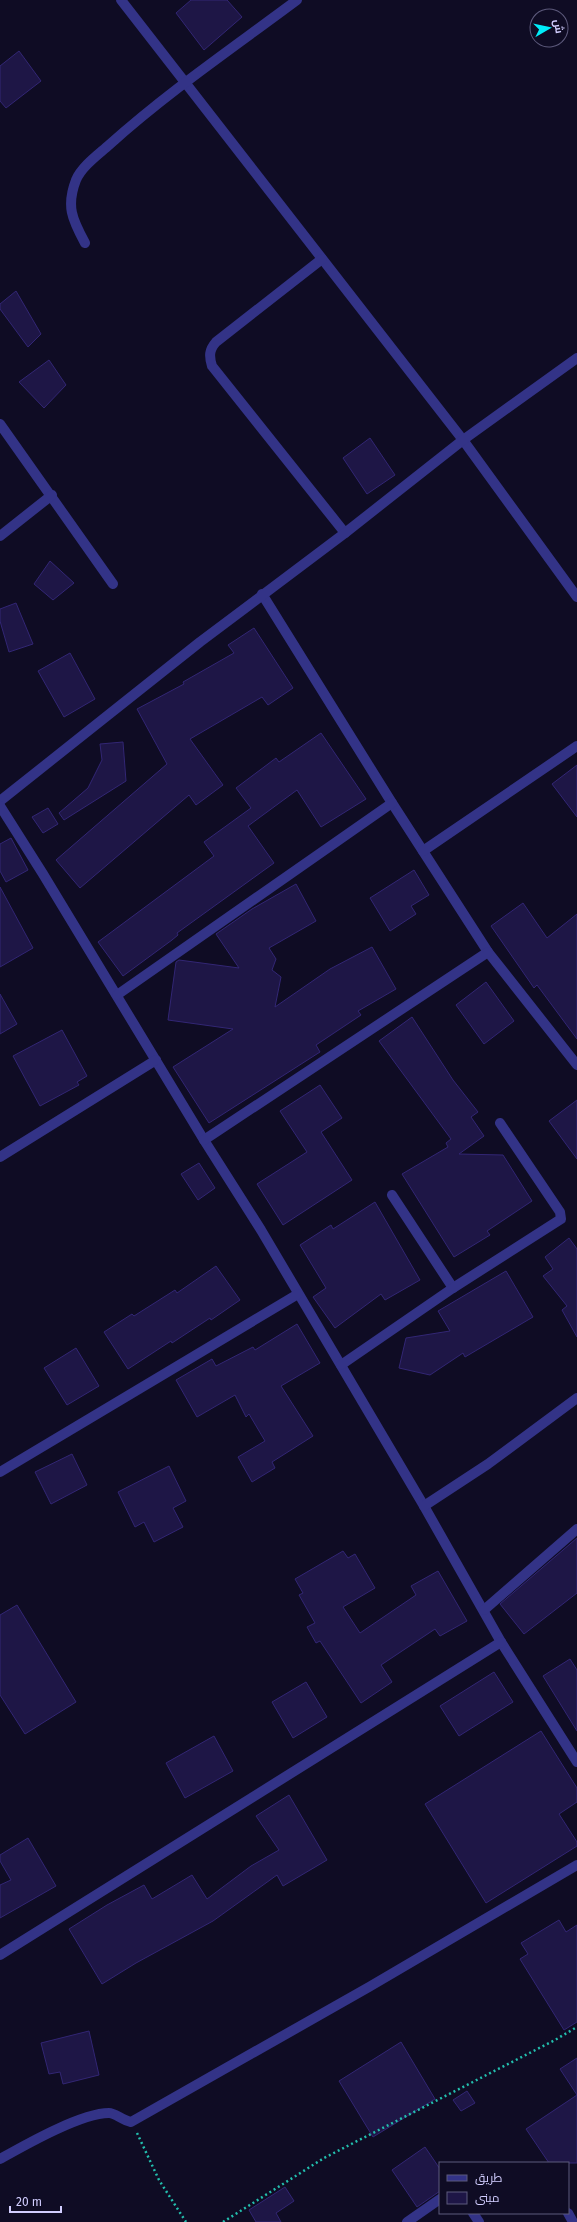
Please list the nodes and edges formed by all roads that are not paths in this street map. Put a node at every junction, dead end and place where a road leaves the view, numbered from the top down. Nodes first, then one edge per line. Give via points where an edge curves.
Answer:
1 (121, 0) edge
2 (297, 0) edge
3 (184, 84) junction
4 (85, 243) dead end
5 (322, 259) junction
6 (577, 358) edge
7 (0, 424) edge
8 (463, 440) junction
9 (52, 495) junction
10 (345, 533) junction
11 (0, 536) edge
12 (113, 584) dead end
13 (262, 594) junction
14 (577, 596) edge
15 (577, 746) edge
16 (0, 801) edge
17 (392, 803) junction
18 (0, 806) edge
19 (423, 852) junction
20 (488, 952) junction
21 (117, 995) junction
22 (156, 1060) junction
23 (577, 1065) edge
24 (500, 1122) dead end
25 (204, 1140) junction
26 (0, 1157) edge
27 (392, 1195) dead end
28 (453, 1288) junction
29 (298, 1294) junction
30 (342, 1365) junction
31 (577, 1398) edge
32 (0, 1472) edge
33 (424, 1506) junction
34 (577, 1529) edge
35 (484, 1610) junction
36 (501, 1642) junction
37 (577, 1762) edge
38 (577, 1865) edge
39 (0, 1955) edge
40 (0, 2159) edge
41 (439, 2200) edge
42 (407, 2222) edge

1 - 3 street
2 - 3 street
3 - 4 street via 122,133 91,161 77,178 70,211
3 - 5 street
5 - 8 street
5 - 10 street via 216,342 209,356 212,366
6 - 8 street
7 - 9 street
8 - 10 street
8 - 14 street
9 - 11 street
9 - 12 street
10 - 13 street
13 - 16 street
13 - 17 street
15 - 19 street
17 - 19 street
17 - 21 street
18 - 21 street
19 - 20 street
20 - 23 street
20 - 25 street
21 - 22 street
22 - 25 street
22 - 26 street
24 - 28 street via 560,1212 561,1219
25 - 29 street via 262,1230
27 - 28 street
28 - 30 street
29 - 30 street
29 - 32 street
30 - 33 street
31 - 33 street via 488,1464
33 - 35 street
34 - 35 street
35 - 36 street
36 - 37 street
36 - 39 street
38 - 40 street via 369,1988 131,2122 121,2120 110,2113 95,2116 64,2126
41 - 42 street

